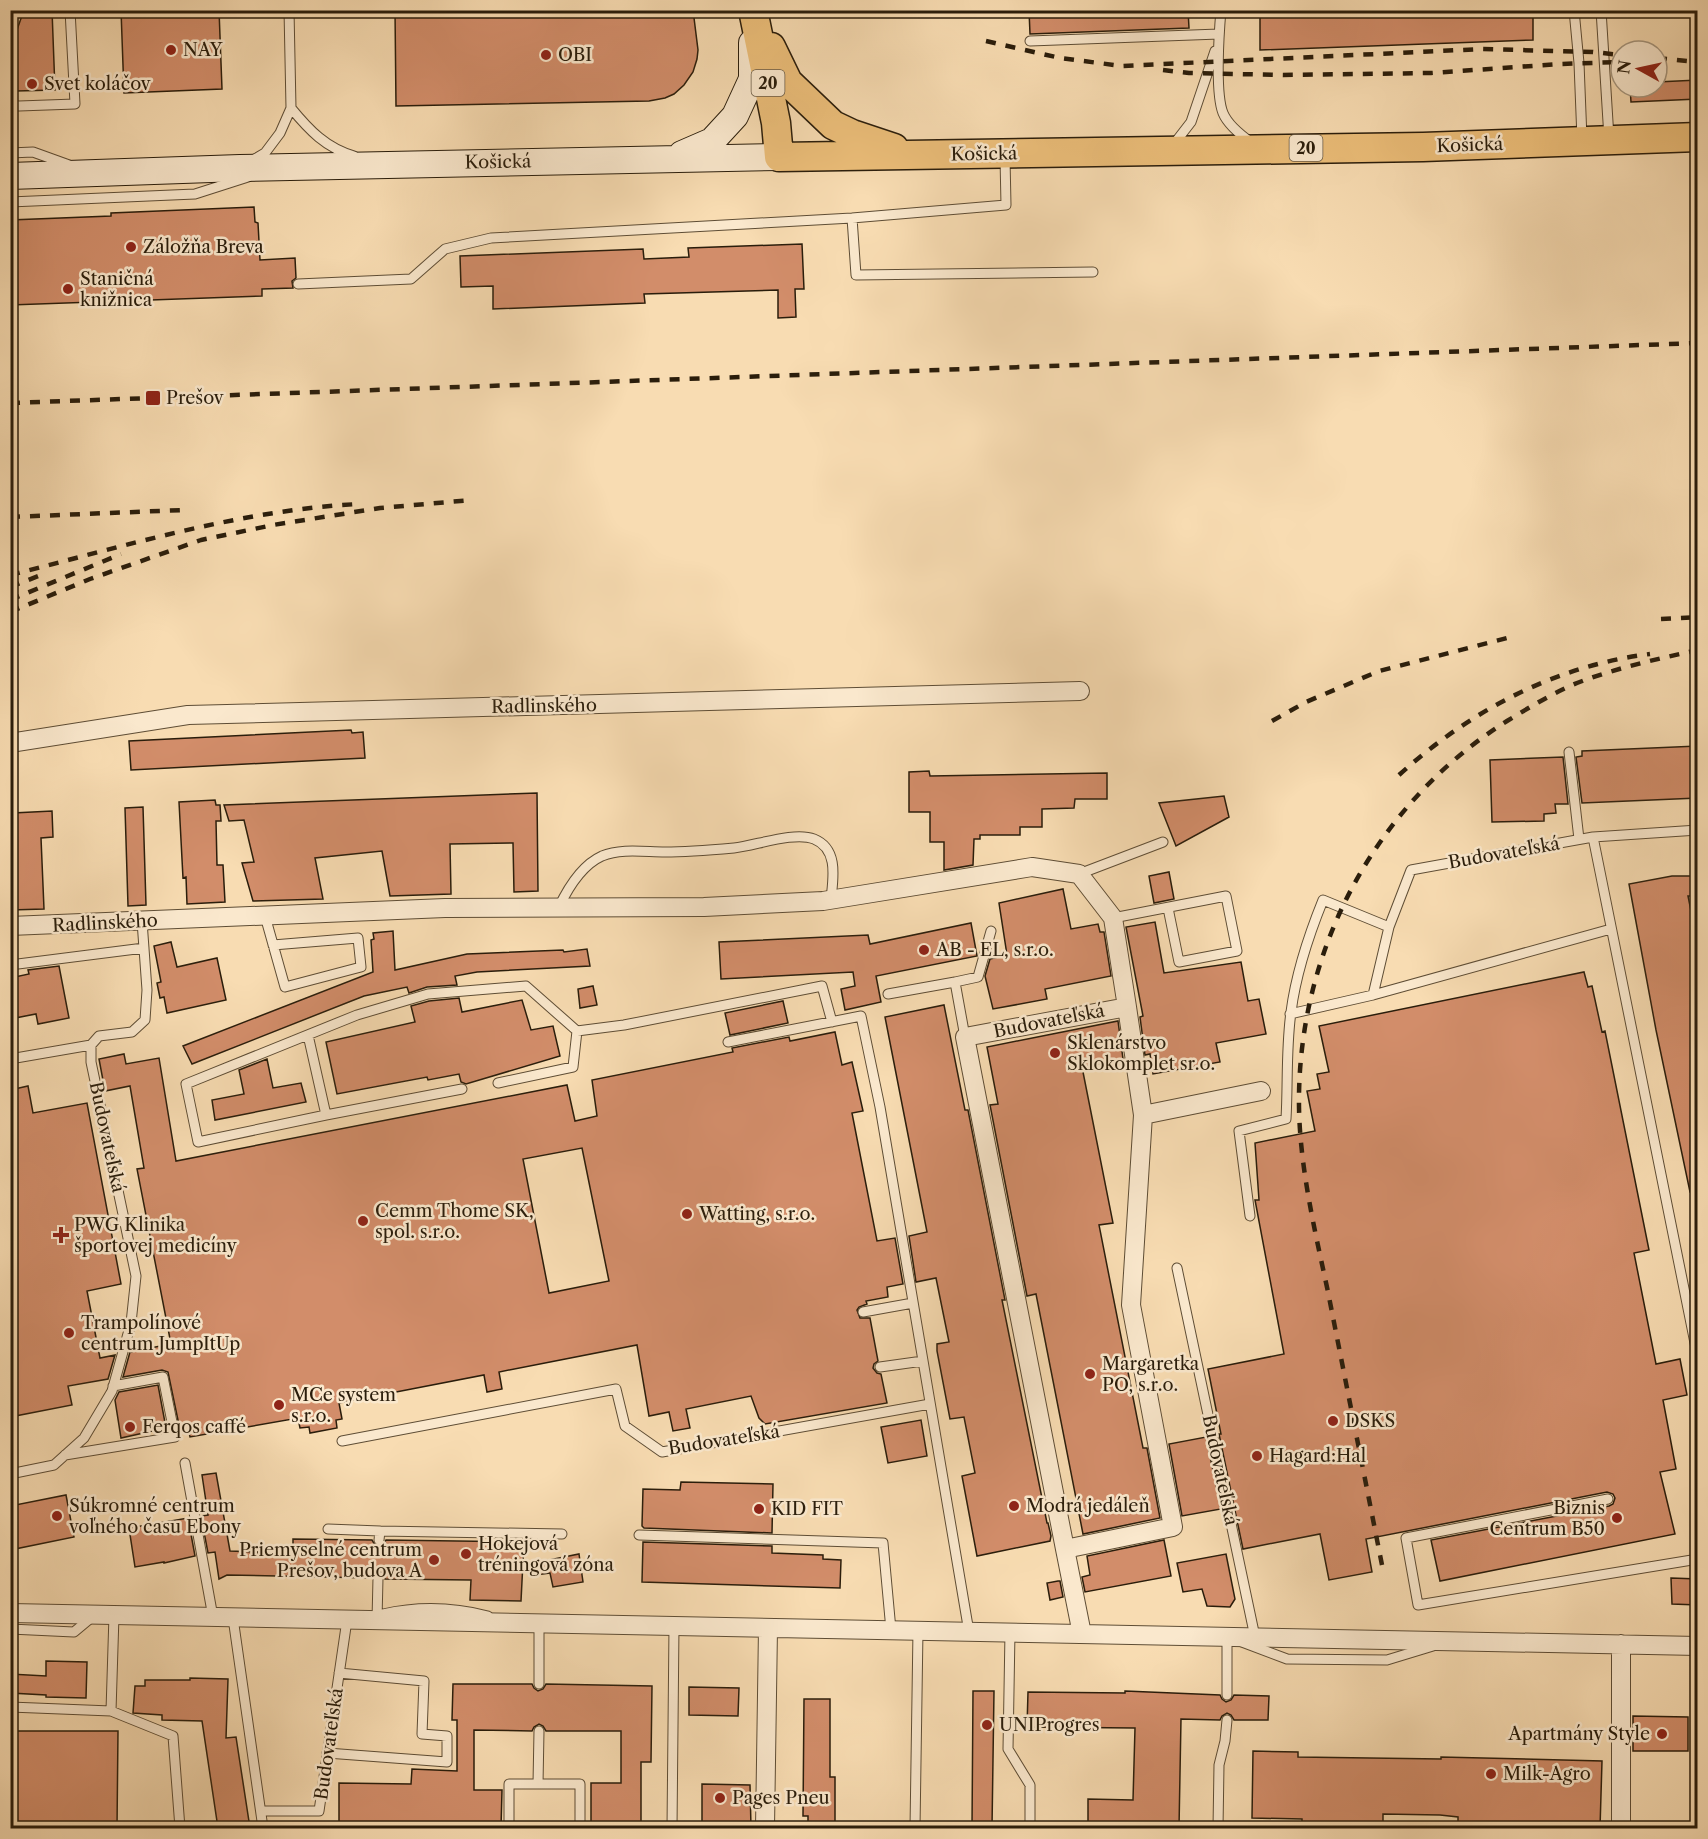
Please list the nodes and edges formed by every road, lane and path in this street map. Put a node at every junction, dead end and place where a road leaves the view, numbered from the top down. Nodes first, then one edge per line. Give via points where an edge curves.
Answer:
1 (70, 10) edge
2 (289, 10) edge
3 (753, 10) edge
4 (1221, 10) edge
5 (1574, 10) edge
6 (1601, 10) edge
7 (1219, 34) junction
8 (1030, 41) dead end
9 (10, 105) edge
10 (291, 108) junction
11 (1698, 137) edge
12 (1596, 141) junction
13 (1260, 149) junction
14 (1169, 151) junction
15 (10, 153) edge
16 (1005, 153) junction
17 (913, 155) junction
18 (779, 157) junction
19 (670, 159) junction
20 (385, 165) junction
21 (281, 167) junction
22 (240, 168) junction
23 (88, 173) junction
24 (10, 176) edge
25 (10, 202) edge
26 (852, 218) junction
27 (1093, 272) dead end
28 (298, 284) dead end
29 (1080, 691) dead end
30 (10, 743) edge
31 (1569, 752) dead end
32 (1698, 830) edge
33 (1593, 837) junction
34 (1579, 839) junction
35 (1163, 842) dead end
36 (1079, 874) junction
37 (831, 899) junction
38 (559, 908) junction
39 (1168, 908) junction
40 (265, 916) junction
41 (1113, 918) junction
42 (142, 921) junction
43 (10, 926) edge
44 (1389, 927) junction
45 (1611, 929) junction
46 (991, 931) dead end
47 (273, 945) junction
48 (144, 948) junction
49 (10, 965) edge
50 (955, 982) junction
51 (888, 994) dead end
52 (1372, 995) junction
53 (1127, 1007) junction
54 (1290, 1014) junction
55 (832, 1022) junction
56 (577, 1032) junction
57 (308, 1035) junction
58 (965, 1037) junction
59 (728, 1042) dead end
60 (91, 1045) junction
61 (10, 1059) edge
62 (498, 1083) dead end
63 (462, 1089) dead end
64 (1261, 1091) dead end
65 (1143, 1114) junction
66 (326, 1115) junction
67 (1250, 1216) dead end
68 (1177, 1268) dead end
69 (913, 1303) junction
70 (862, 1312) dead end
71 (1698, 1359) edge
72 (923, 1361) junction
73 (880, 1367) dead end
74 (113, 1386) junction
75 (930, 1404) junction
76 (342, 1441) dead end
77 (64, 1455) junction
78 (185, 1462) dead end
79 (10, 1474) edge
80 (1608, 1499) dead end
81 (328, 1529) dead end
82 (562, 1534) dead end
83 (639, 1535) dead end
84 (1065, 1549) junction
85 (1698, 1559) edge
86 (378, 1578) dead end
87 (10, 1613) edge
88 (105, 1615) junction
89 (213, 1617) junction
90 (233, 1617) junction
91 (377, 1618) junction
92 (352, 1620) junction
93 (539, 1623) junction
94 (674, 1626) junction
95 (768, 1628) junction
96 (10, 1629) edge
97 (891, 1630) junction
98 (918, 1630) junction
99 (969, 1632) junction
100 (1010, 1632) junction
101 (1082, 1634) junction
102 (1227, 1636) junction
103 (1255, 1637) junction
104 (1448, 1641) junction
105 (1622, 1644) junction
106 (1698, 1646) edge
107 (339, 1673) junction
108 (539, 1684) dead end
109 (1227, 1695) dead end
110 (10, 1707) edge
111 (111, 1710) junction
112 (1227, 1720) dead end
113 (539, 1731) dead end
114 (327, 1753) junction
115 (538, 1784) junction
116 (261, 1811) junction
117 (180, 1828) edge
118 (263, 1828) edge
119 (509, 1828) edge
120 (580, 1828) edge
121 (672, 1828) edge
122 (765, 1828) edge
123 (915, 1828) edge
124 (1030, 1828) edge
125 (1218, 1828) edge
126 (1621, 1828) edge

1 - 9 lane via 75,104
2 - 10 lane, Košická
3 - 17 main road via 788,82 833,125
3 - 18 main road, 20
3 - 19 street via 752,79 735,116 712,141
4 - 7 lane
5 - 12 lane via 1579,63
6 - 12 lane
7 - 8 lane
7 - 13 lane via 1223,113 1239,134
7 - 14 lane via 1191,122
10 - 20 lane, Košická via 324,143 345,154
10 - 22 lane, Košická via 265,153
11 - 12 main road, Košická / 20
12 - 13 main road, Košická / 20
13 - 14 main road, Košická / 20
14 - 16 main road, Košická / 20
15 - 23 lane via 33,152
16 - 17 main road, Košická / 20
16 - 26 lane via 1006,205
17 - 18 main road, Košická / 20
18 - 19 street, Košická
19 - 20 street, Košická
20 - 21 street, Košická
21 - 22 street, Košická
21 - 25 lane via 195,194
22 - 23 street, Košická
23 - 24 street, Košická
26 - 27 lane via 856,275
26 - 28 lane via 491,238 445,249 411,279
29 - 30 street, Radlinského via 188,715
31 - 34 lane
32 - 33 lane, Budovateľská
33 - 34 lane, Budovateľská
33 - 45 lane
34 - 44 lane, Budovateľská via 1411,870
35 - 36 lane
36 - 37 street, Radlinského via 1032,867
36 - 41 street
37 - 38 street, Radlinského via 704,907
37 - 38 lane via 834,863 824,846 814,839 797,837 735,848 616,852 587,867 566,892
38 - 40 street, Radlinského via 445,908
39 - 39 lane via 1226,896 1237,951 1179,962
39 - 41 lane
40 - 42 street, Radlinského
40 - 47 lane
41 - 53 street
42 - 43 street, Radlinského
42 - 48 lane
44 - 52 lane, Budovateľská
44 - 54 lane via 1323,900 1298,972
45 - 52 lane
45 - 71 lane
46 - 50 lane via 978,977
47 - 47 lane via 285,987 361,967 358,938
48 - 49 lane
48 - 60 lane via 145,1020 132,1032 99,1036
50 - 51 lane
50 - 58 lane
52 - 54 lane
53 - 58 street, Budovateľská
53 - 65 street, Budovateľská
54 - 67 lane via 1286,1119 1239,1131
55 - 56 lane via 822,986
55 - 59 lane
55 - 69 lane via 861,1016
56 - 57 lane via 526,986 428,994 357,1015
56 - 62 lane via 573,1067
57 - 66 lane
57 - 66 lane via 186,1084 198,1143
58 - 84 street
60 - 61 lane
60 - 74 lane, Budovateľská via 91,1062 136,1276 131,1323
63 - 66 lane
64 - 65 street
65 - 84 street, Budovateľská via 1131,1305 1173,1527
68 - 103 lane, Budovateľská
69 - 70 lane
69 - 72 lane
72 - 73 lane
72 - 75 lane
74 - 77 lane, Budovateľská via 84,1438
74 - 77 lane via 163,1377 175,1437
75 - 76 lane, Budovateľská via 662,1452 625,1426 616,1389
75 - 99 lane
77 - 79 lane, Budovateľská via 54,1465
78 - 89 lane
80 - 85 lane via 1406,1538 1418,1605
81 - 82 lane via 380,1535
83 - 97 lane via 883,1543
84 - 101 street
86 - 91 lane
87 - 88 street
88 - 89 street
88 - 96 lane via 74,1632
88 - 111 lane
89 - 90 street
90 - 92 street
90 - 116 lane
91 - 92 street
91 - 93 street
92 - 107 lane, Budovateľská
93 - 94 street
93 - 108 lane
94 - 95 street
94 - 121 lane
95 - 97 street
95 - 122 street
97 - 98 street
98 - 99 street
98 - 123 lane
99 - 100 street
100 - 101 street
100 - 124 lane via 1008,1749 1030,1785
101 - 102 street
102 - 103 street
102 - 104 lane via 1287,1659 1387,1660
102 - 109 lane
103 - 104 street
104 - 105 street
105 - 106 street
105 - 126 street
107 - 114 lane, Budovateľská
107 - 114 lane via 424,1681 422,1734 447,1736 447,1762
110 - 111 lane
111 - 117 lane via 173,1736
112 - 125 lane via 1219,1765
113 - 115 lane
114 - 116 lane, Budovateľská via 319,1811
115 - 119 lane via 509,1784
115 - 120 lane via 580,1784
116 - 118 lane

